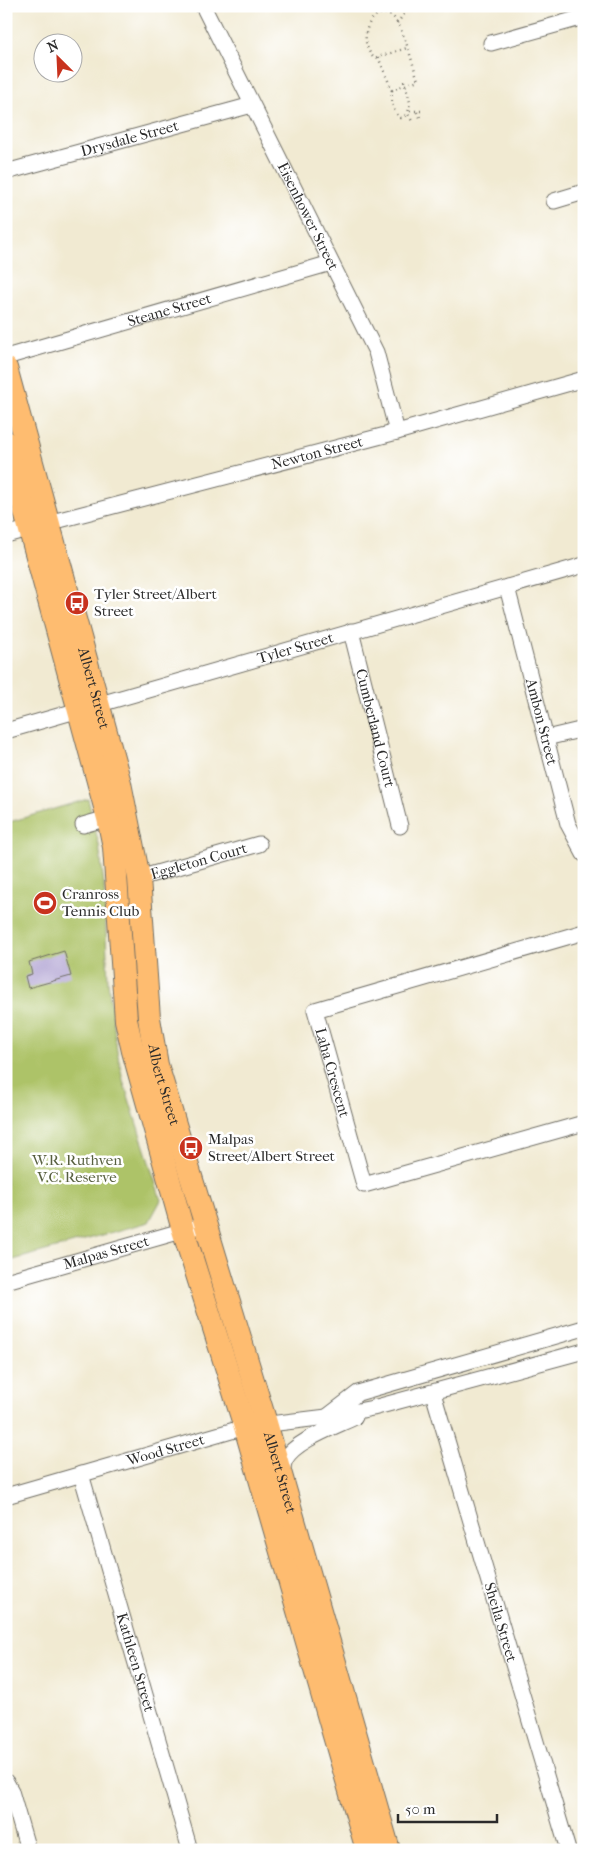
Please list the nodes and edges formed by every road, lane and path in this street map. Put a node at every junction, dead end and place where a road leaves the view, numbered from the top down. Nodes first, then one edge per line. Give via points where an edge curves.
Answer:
1 (203, 6) edge
2 (385, 6) edge
3 (404, 6) edge
4 (385, 13) junction
5 (584, 17) edge
6 (397, 23) junction
7 (491, 43) dead end
8 (407, 48) junction
9 (378, 57) junction
10 (404, 81) dead end
11 (405, 85) junction
12 (392, 90) junction
13 (252, 105) junction
14 (424, 111) dead end
15 (416, 112) junction
16 (409, 113) junction
17 (421, 120) dead end
18 (412, 121) dead end
19 (6, 172) edge
20 (584, 192) edge
21 (554, 201) dead end
22 (331, 263) junction
23 (6, 357) edge
24 (6, 368) edge
25 (584, 379) edge
26 (397, 432) junction
27 (6, 442) edge
28 (40, 525) junction
29 (6, 535) edge
30 (584, 565) edge
31 (507, 587) junction
32 (351, 630) junction
33 (88, 708) junction
34 (584, 729) edge
35 (6, 731) edge
36 (546, 738) junction
37 (108, 818) junction
38 (83, 825) dead end
39 (400, 826) dead end
40 (259, 844) dead end
41 (584, 854) edge
42 (139, 878) junction
43 (584, 932) edge
44 (149, 1018) junction
45 (126, 1020) junction
46 (584, 1122) edge
47 (206, 1224) junction
48 (183, 1230) junction
49 (6, 1281) edge
50 (584, 1328) edge
51 (584, 1351) edge
52 (433, 1393) junction
53 (373, 1408) junction
54 (327, 1417) junction
55 (256, 1425) junction
56 (81, 1474) junction
57 (281, 1478) junction
58 (6, 1496) edge
59 (333, 1694) junction
60 (6, 1782) edge
61 (28, 1850) edge
62 (190, 1850) edge
63 (367, 1850) edge
64 (389, 1850) edge
65 (568, 1850) edge

1 - 13 street, Eisenhower Street
2 - 4 path
3 - 6 path via 405,13
4 - 6 path
4 - 9 path via 376,13 366,28 368,50 374,58
5 - 7 street
6 - 8 path
8 - 9 path
8 - 11 path via 418,80
9 - 12 path
10 - 11 path
11 - 12 path
11 - 16 path via 410,102
12 - 16 path via 396,113 401,118
13 - 19 street, Drysdale Street
13 - 22 street, Eisenhower Street
14 - 15 path
15 - 16 path
15 - 17 path
16 - 18 path
20 - 21 street
22 - 23 street, Steane Street
22 - 26 street, Eisenhower Street via 376,352
24 - 28 highway, Albert Street
25 - 26 street, Newton Street
26 - 28 street, Newton Street
27 - 28 highway, Albert Street
28 - 29 street, Newton Street
28 - 33 highway, Albert Street
30 - 31 street, Tyler Street
31 - 32 street, Tyler Street
31 - 36 street, Ambon Street
32 - 33 street, Tyler Street
32 - 39 street, Cumberland Court
33 - 35 street, Tyler Street
33 - 37 highway, Albert Street
33 - 42 highway, Albert Street via 120,783
34 - 36 street
36 - 41 street, Ambon Street via 568,824
37 - 38 street
37 - 45 highway, Albert Street via 114,848
40 - 42 street, Eggleton Court
42 - 44 highway, Albert Street
43 - 46 street, Laha Crescent via 315,1010 364,1185
44 - 45 highway
44 - 47 highway, Albert Street via 157,1065
45 - 48 highway, Albert Street
47 - 48 street, Malpas Street
47 - 55 highway, Albert Street
48 - 49 street, Malpas Street
48 - 55 highway, Albert Street
50 - 54 street via 358,1393
51 - 52 street, Wood Street
52 - 53 street, Wood Street
52 - 65 street, Sheila Street
53 - 54 street, Wood Street
53 - 57 street via 292,1451 285,1461
54 - 55 street, Wood Street
55 - 56 street, Wood Street
55 - 57 highway, Albert Street
55 - 59 highway, Albert Street
56 - 58 street, Wood Street
56 - 62 street, Kathleen Street
57 - 59 highway, Albert Street
59 - 63 highway, Albert Street
59 - 64 highway, Albert Street
60 - 61 street

